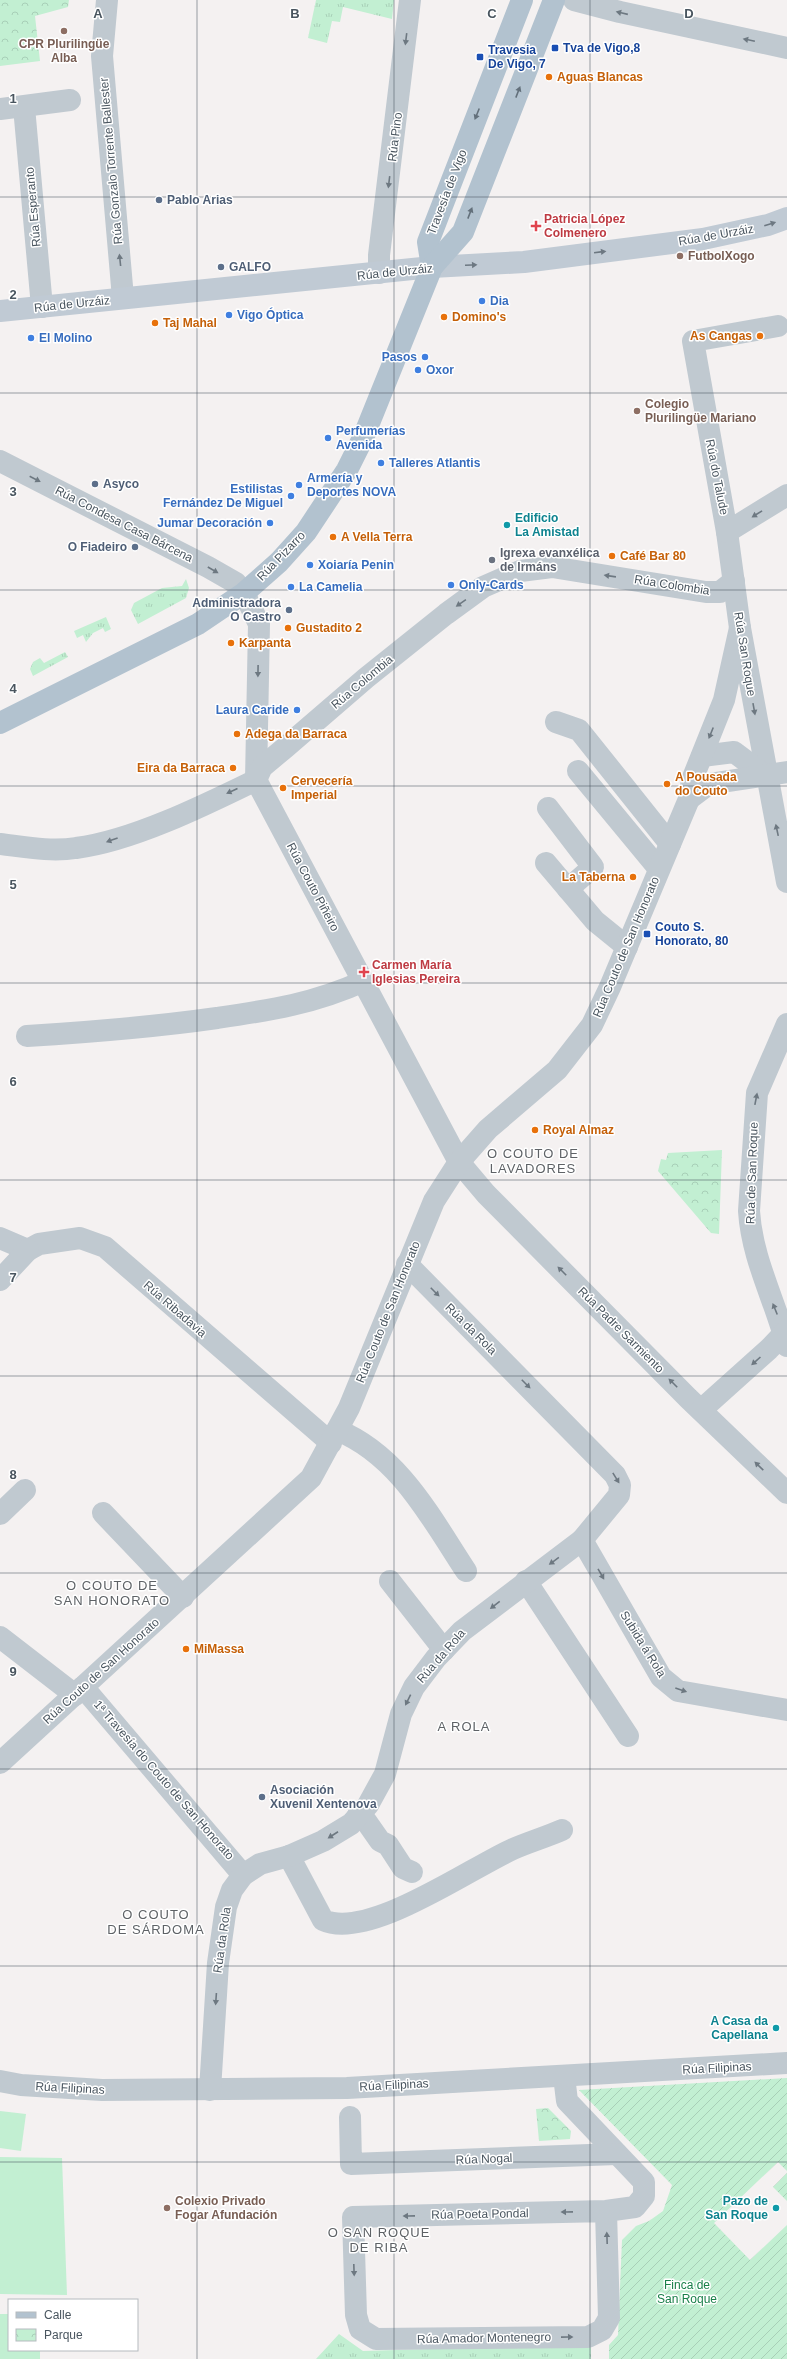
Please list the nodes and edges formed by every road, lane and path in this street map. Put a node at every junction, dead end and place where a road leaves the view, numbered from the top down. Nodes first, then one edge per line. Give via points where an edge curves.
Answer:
1 (107, 0) edge
2 (410, 0) edge
3 (522, 0) edge
4 (554, 0) edge
5 (574, 0) edge
6 (787, 48) edge
7 (70, 100) dead end
8 (24, 107) junction
9 (0, 109) edge
10 (787, 218) edge
11 (432, 267) junction
12 (379, 273) junction
13 (123, 298) junction
14 (42, 307) junction
15 (0, 311) edge
16 (778, 326) dead end
17 (0, 461) edge
18 (787, 495) edge
19 (727, 532) junction
20 (734, 581) junction
21 (244, 593) junction
22 (740, 628) junction
23 (556, 722) dead end
24 (0, 723) edge
25 (702, 756) junction
26 (578, 771) dead end
27 (777, 774) edge
28 (256, 780) junction
29 (689, 799) junction
30 (548, 808) dead end
31 (0, 844) edge
32 (670, 844) junction
33 (546, 863) dead end
34 (659, 869) junction
35 (787, 882) edge
36 (568, 889) junction
37 (627, 947) junction
38 (364, 982) junction
39 (787, 1024) edge
40 (27, 1036) dead end
41 (459, 1162) junction
42 (0, 1238) edge
43 (28, 1250) junction
44 (407, 1264) junction
45 (0, 1280) edge
46 (786, 1336) edge
47 (701, 1410) junction
48 (334, 1436) junction
49 (25, 1490) dead end
50 (787, 1493) edge
51 (103, 1512) dead end
52 (0, 1514) edge
53 (582, 1540) junction
54 (466, 1571) dead end
55 (390, 1581) dead end
56 (526, 1581) junction
57 (183, 1597) junction
58 (0, 1637) edge
59 (444, 1650) junction
60 (79, 1691) junction
61 (787, 1710) edge
62 (628, 1736) dead end
63 (0, 1763) edge
64 (358, 1815) junction
65 (562, 1830) dead end
66 (289, 1856) junction
67 (412, 1872) dead end
68 (243, 1875) junction
69 (787, 2063) edge
70 (564, 2076) junction
71 (0, 2081) edge
72 (210, 2090) junction
73 (350, 2117) dead end
74 (617, 2154) junction
75 (606, 2211) junction
76 (353, 2217) joint

13 -> 1 street, Rúa Gonzalo Torrente Ballester via 102,56
2 -> 12 street, Rúa Pino via 379,255
3 -> 11 main road, Travesía de Vigo via 428,242
11 -> 4 main road, Travesía de Vigo via 463,232
6 -> 5 street
7 - 8 street
8 - 9 street
8 - 14 street, Rúa Esperanto
11 -> 10 main road, Rúa de Urzáiz via 524,262 703,239 768,225
11 - 12 main road, Rúa de Urzáiz
11 - 21 main road, Rúa Pizarro via 363,438 347,470 306,532
12 - 13 main road, Rúa de Urzáiz
13 - 14 main road, Rúa de Urzáiz
14 - 15 main road, Rúa de Urzáiz
16 - 19 street, Rúa do Talude via 693,341
17 -> 21 street, Rúa Condesa Casa Bárcena via 208,567 236,583
18 -> 19 street
19 - 20 street, Rúa San Roque
20 - 22 street, Rúa San Roque
20 -> 28 street, Rúa Colombia via 720,592 706,592 552,567 520,571 483,587 439,619 262,767
21 - 24 main road, Rúa Pizarro via 168,641
21 -> 28 street, Rúa Couto Piñeiro via 259,624
22 -> 25 street, Rúa Couto de San Honorato via 724,700
22 -> 27 street, Rúa San Roque
23 - 32 street via 579,730
25 - 27 street via 734,752
25 - 29 street, Rúa Couto de San Honorato via 692,780
26 - 34 street
27 - 29 street via 709,784
35 -> 27 street
28 -> 31 street via 145,829 105,843 75,848 44,849
28 - 38 street, Rúa Couto Piñeiro
29 - 32 street, Rúa Couto de San Honorato
30 - 36 street via 593,867
32 - 34 street, Rúa Couto de San Honorato
33 - 36 street
34 - 37 street, Rúa Couto de San Honorato
36 - 37 street via 595,921
37 - 41 street, Rúa Couto de San Honorato via 592,1025 576,1049 558,1070 488,1129
38 - 40 street via 306,1004 270,1010 150,1028
38 - 41 street, Rúa Couto Piñeiro
46 -> 39 street, Rúa de San Roque via 759,1268 749,1211 757,1094
41 - 44 street, Rúa Couto de San Honorato via 434,1201
47 -> 41 street, Rúa Padre Sarmiento via 486,1194
42 - 43 street
43 - 45 street
43 - 48 street, Rúa Ribadavia via 40,1244 80,1238 105,1247
44 - 48 street, Rúa Couto de San Honorato via 349,1408
44 -> 53 street, Rúa da Rola via 615,1475 620,1485 619,1495
46 -> 47 street
50 -> 47 street, Rúa Padre Sarmiento
48 - 54 street, Rúa Ribadavia via 355,1437 401,1474
48 - 57 street, Rúa Couto de San Honorato via 311,1478
49 - 52 street
51 - 57 street
53 -> 56 street, Rúa da Rola
53 -> 61 street, Subida á Rola via 661,1677 678,1691
55 - 59 street
56 -> 59 street, Rúa da Rola via 462,1631
56 - 62 street
57 - 60 street, Rúa Couto de San Honorato
58 - 60 street, 1ª Travesía do Couto de San Honorato
59 -> 64 street, Rúa da Rola via 414,1687 401,1714 385,1774 368,1805
60 - 63 street, Rúa Couto de San Honorato
60 - 68 street, 1ª Travesía do Couto de San Honorato
64 -> 66 street, Rúa da Rola via 351,1824 323,1841
64 - 67 street via 366,1821 380,1841 388,1845 403,1868
65 - 66 street via 513,1849 391,1912 350,1924 323,1920
66 - 68 street, Rúa da Rola via 260,1864
68 -> 72 street, Rúa da Rola via 232,1890 226,1907 218,1963
69 - 70 street, Rúa Filipinas
70 - 72 street, Rúa Filipinas via 347,2088
70 - 74 street, Rúa Poeta Pondal via 567,2101
71 - 72 street, Rúa Filipinas via 21,2085 102,2090
73 - 74 street, Rúa Nogal via 351,2164
74 - 75 street, Rúa Poeta Pondal via 644,2182 644,2196 635,2207
75 -> 76 street, Rúa Poeta Pondal
76 -> 75 street, Rúa Amador Montenegro via 356,2315 360,2329 376,2339 588,2337 602,2330 609,2318

